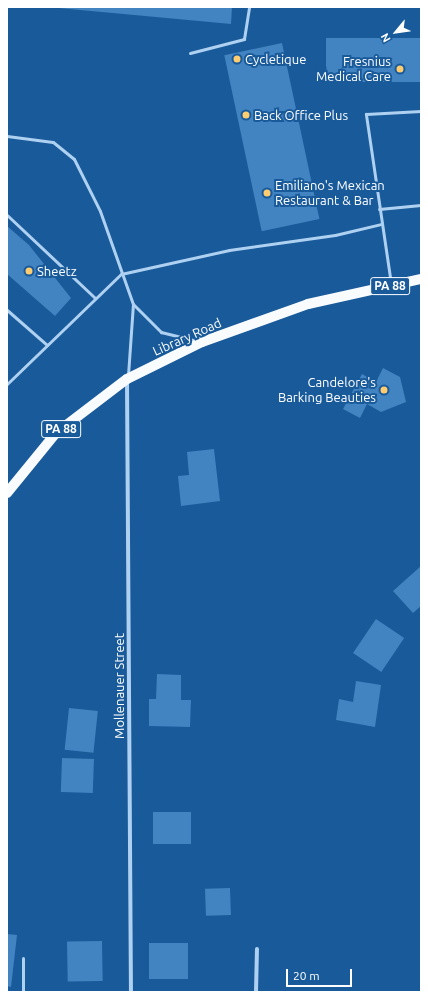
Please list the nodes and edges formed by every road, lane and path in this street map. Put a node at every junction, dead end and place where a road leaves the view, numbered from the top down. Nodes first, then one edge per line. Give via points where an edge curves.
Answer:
1 (249, 7) edge
2 (190, 53) dead end
3 (421, 111) edge
4 (7, 136) edge
5 (421, 205) edge
6 (379, 209) junction
7 (7, 215) edge
8 (381, 224) junction
9 (121, 274) junction
10 (421, 279) edge
11 (391, 286) junction
12 (95, 298) junction
13 (133, 304) junction
14 (7, 310) edge
15 (202, 342) junction
16 (47, 345) junction
17 (127, 379) junction
18 (7, 384) edge
19 (7, 493) edge
20 (257, 949) dead end
21 (23, 958) dead end
22 (23, 992) edge
23 (131, 992) edge
24 (256, 992) edge

1 - 2 lane via 244,39
3 - 6 lane via 366,114
4 - 9 lane via 53,142 74,159 100,211
5 - 6 lane
6 - 8 lane
7 - 12 lane
8 - 9 lane via 335,235 229,250
8 - 11 lane
9 - 12 lane
9 - 13 lane
10 - 11 main road, Library Road / PA 88
11 - 15 main road, Library Road / PA 88 via 308,304
12 - 16 lane
13 - 15 lane via 161,332
13 - 17 lane
14 - 16 lane
15 - 17 main road, Library Road / PA 88
16 - 18 lane
17 - 19 main road, Library Road / PA 88 via 56,433
17 - 23 street, Mollenauer Street
20 - 24 street
21 - 22 lane

